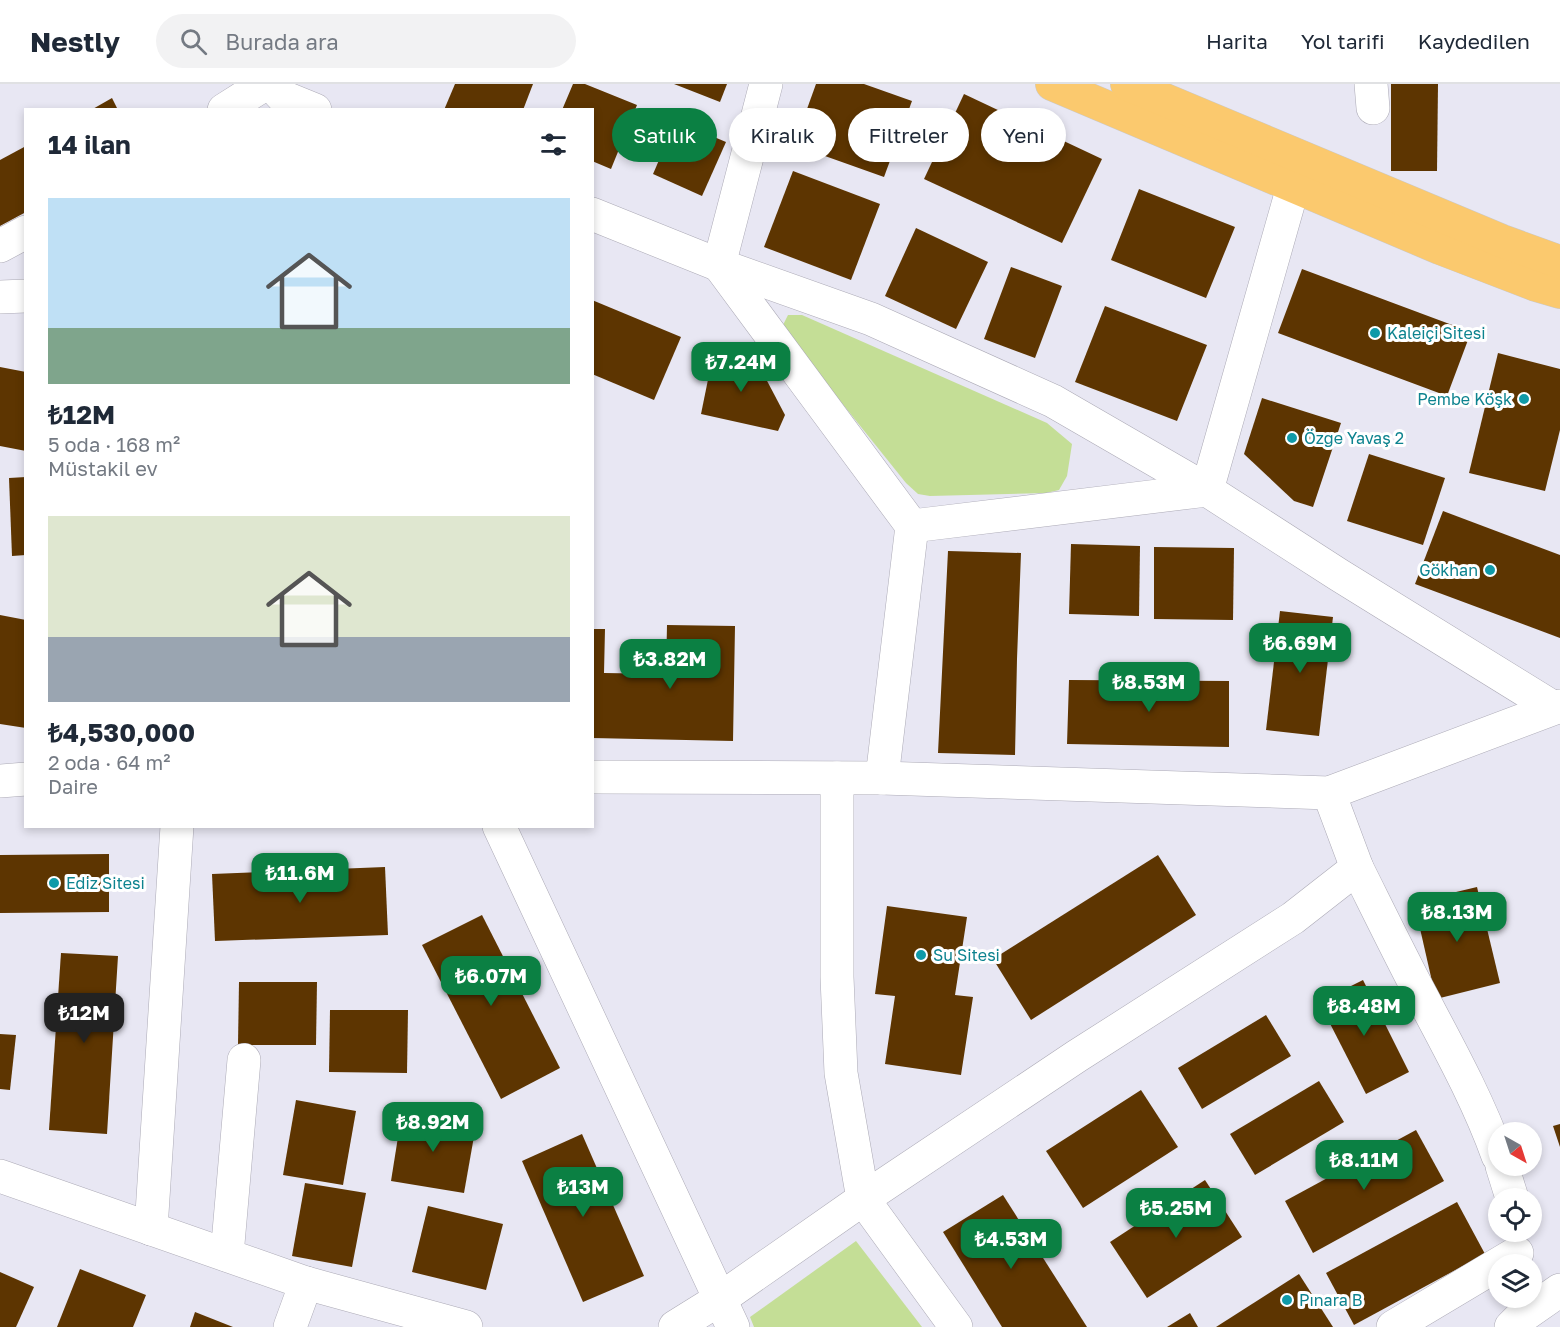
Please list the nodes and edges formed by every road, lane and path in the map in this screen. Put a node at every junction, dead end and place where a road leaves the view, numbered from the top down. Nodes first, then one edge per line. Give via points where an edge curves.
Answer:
1 (266, 84) edge
2 (271, 84) edge
3 (766, 84) edge
4 (1052, 84) edge
5 (1127, 84) edge
6 (227, 108) edge
7 (310, 108) edge
8 (1293, 187) junction
9 (594, 215) edge
10 (24, 233) edge
11 (0, 246) edge
12 (1560, 262) edge
13 (718, 265) junction
14 (1560, 292) edge
15 (24, 296) edge
16 (0, 297) edge
17 (1207, 490) junction
18 (912, 526) junction
19 (1557, 707) edge
20 (594, 777) edge
21 (837, 778) junction
22 (882, 778) junction
23 (24, 779) edge
24 (0, 782) edge
25 (1329, 793) junction
26 (177, 828) edge
27 (500, 828) edge
28 (1357, 868) junction
29 (244, 1060) dead end
30 (1488, 1129) edge
31 (0, 1176) edge
32 (862, 1199) junction
33 (151, 1229) junction
34 (1516, 1250) edge
35 (227, 1255) junction
36 (306, 1282) junction
37 (1560, 1290) edge
38 (1512, 1308) edge
39 (726, 1313) edge
40 (290, 1327) edge
41 (466, 1327) edge
42 (675, 1327) edge
43 (956, 1327) edge
44 (1393, 1327) edge
45 (1509, 1327) edge

1 - 6 street
2 - 7 street via 282,97
3 - 13 street
4 - 8 main road
5 - 12 main road via 1461,225
8 - 14 main road
8 - 17 street
9 - 13 street
10 - 11 street
13 - 17 street via 871,319 1053,401
13 - 18 street
15 - 16 street
17 - 18 street
17 - 19 street
18 - 22 street
19 - 25 street
20 - 21 street
21 - 22 street
21 - 32 street via 841,1072
22 - 25 street
23 - 24 street
25 - 28 street
26 - 33 street
27 - 39 street
28 - 30 street
28 - 32 street via 1293,918
29 - 35 street
31 - 33 street
32 - 39 street
32 - 43 street
33 - 35 street
34 - 44 street
35 - 36 street
36 - 40 street
36 - 41 street
37 - 45 street
38 - 45 street
39 - 42 street

